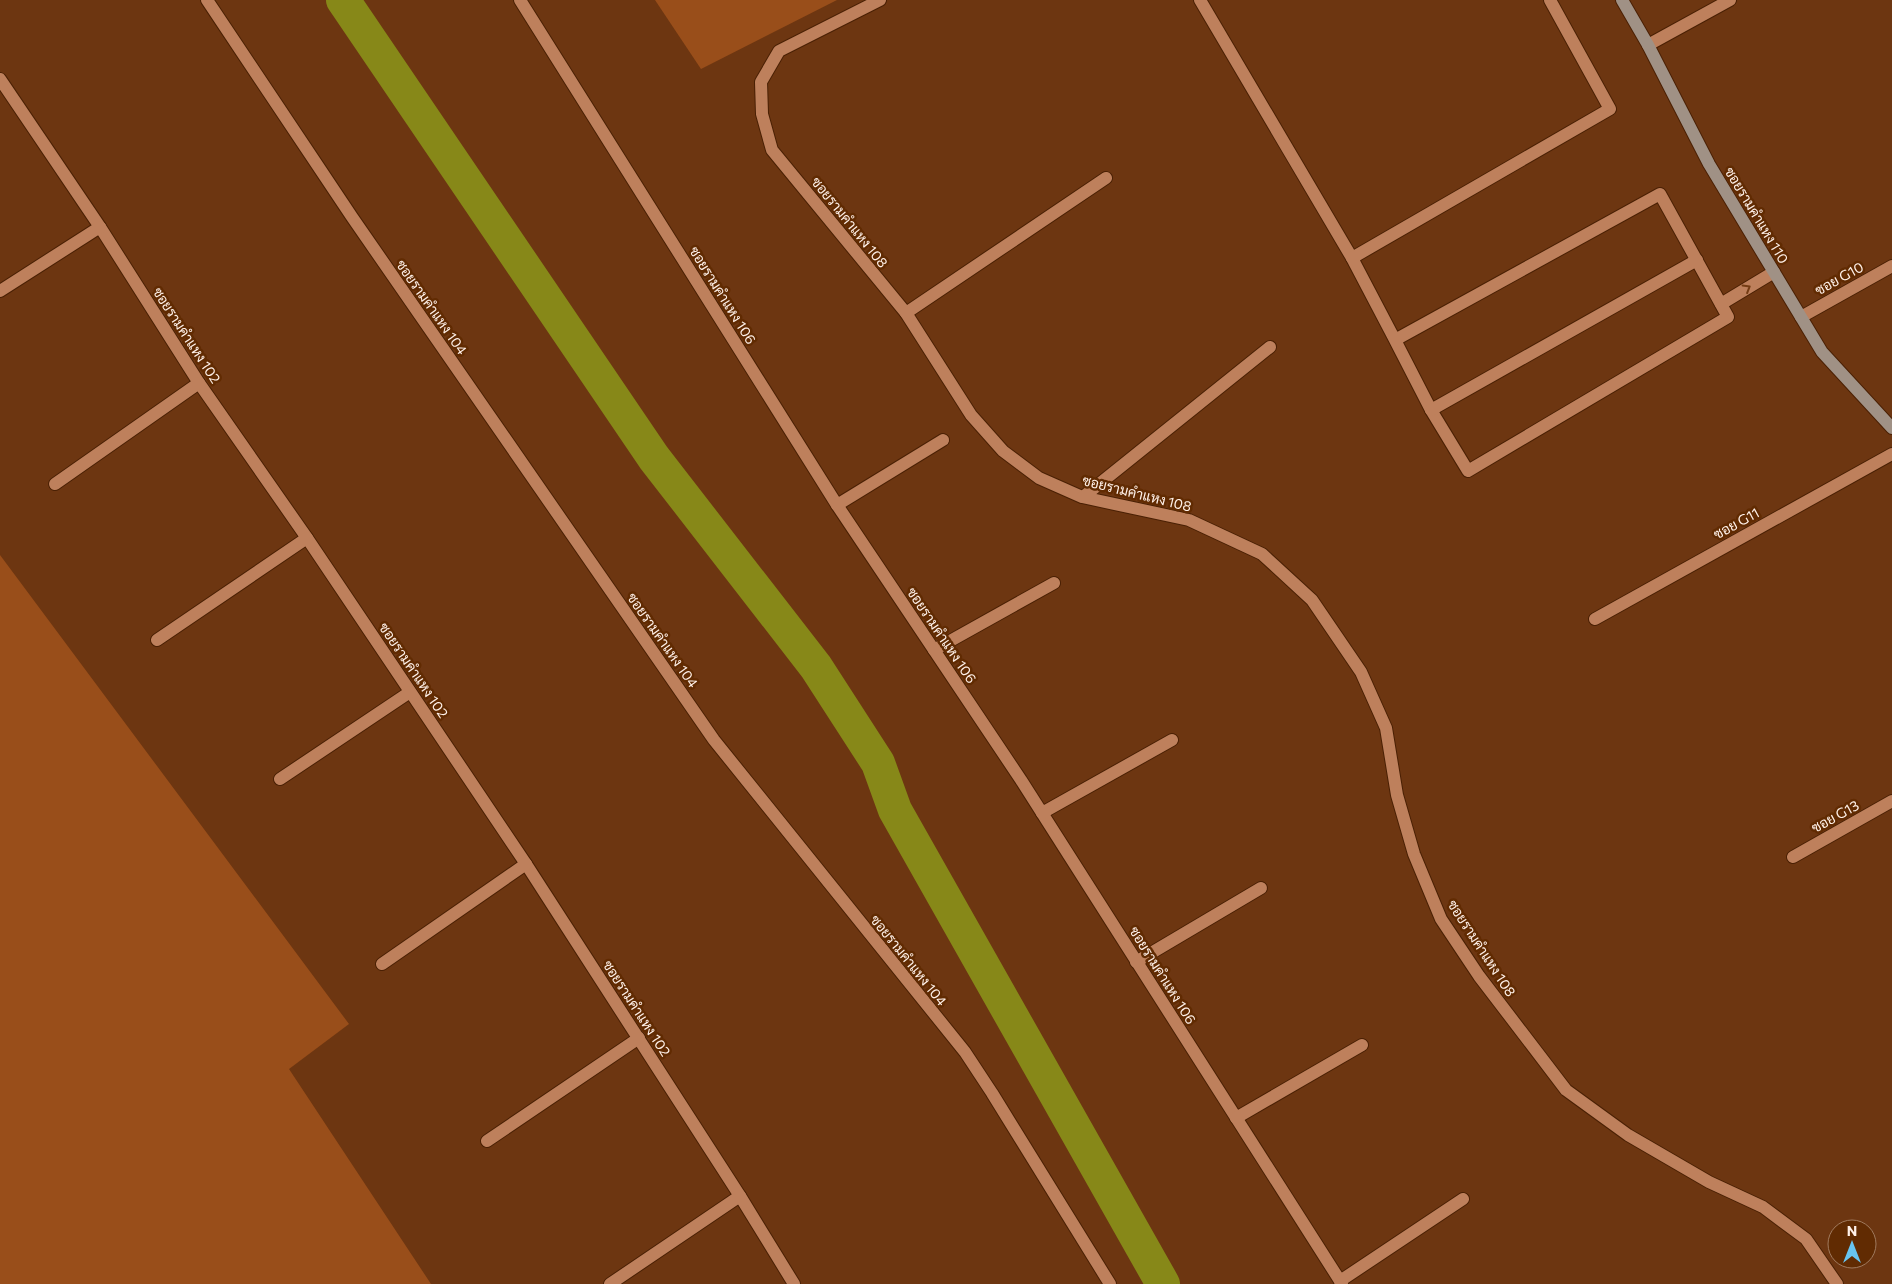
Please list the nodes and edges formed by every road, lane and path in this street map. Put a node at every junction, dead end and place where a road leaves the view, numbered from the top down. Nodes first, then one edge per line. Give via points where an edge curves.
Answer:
1 (207, 0) edge
2 (520, 0) edge
3 (880, 0) edge
4 (1200, 0) edge
5 (1550, 0) edge
6 (1622, 0) edge
7 (1730, 0) edge
8 (1648, 45) junction
9 (1, 82) edge
10 (1106, 178) dead end
11 (100, 227) junction
12 (1352, 258) junction
13 (1697, 260) junction
14 (1892, 266) edge
15 (1774, 272) junction
16 (0, 291) edge
17 (1721, 304) junction
18 (906, 313) junction
19 (1801, 317) junction
20 (1395, 340) junction
21 (1270, 347) dead end
22 (199, 382) junction
23 (1431, 410) junction
24 (1892, 428) edge
25 (943, 440) dead end
26 (1892, 454) edge
27 (55, 484) dead end
28 (1083, 497) junction
29 (836, 506) junction
30 (307, 538) junction
31 (1054, 583) dead end
32 (1595, 619) dead end
33 (157, 640) dead end
34 (934, 650) junction
35 (410, 692) junction
36 (1172, 740) dead end
37 (280, 779) dead end
38 (1892, 801) edge
39 (1042, 813) junction
40 (1793, 857) dead end
41 (526, 864) junction
42 (1261, 888) dead end
43 (1136, 962) junction
44 (382, 964) dead end
45 (639, 1038) junction
46 (1362, 1046) dead end
47 (1236, 1118) junction
48 (487, 1141) dead end
49 (740, 1196) junction
50 (1463, 1199) dead end
51 (1341, 1283) edge
52 (610, 1284) edge
53 (794, 1284) edge
54 (1110, 1284) edge
55 (1838, 1284) edge

1 - 54 street, ซอยรามคําแหง 104 via 357,225 714,740 965,1052
2 - 29 street, ซอยรามคําแหง 106
3 - 18 street, ซอยรามคำแหง 108 via 778,50 761,82 762,114 772,150
4 - 12 street
5 - 12 street via 1610,109
6 - 8 street, ซอยรามคำแหง 110
7 - 8 street
8 - 15 street, ซอยรามคำแหง 110 via 1709,164
9 - 11 street, ซอยรามคําแหง 102
10 - 18 street
11 - 16 street
11 - 22 street, ซอยรามคําแหง 102
12 - 20 street
13 - 17 street
13 - 20 street via 1660,194
13 - 23 street
14 - 19 street, ซอย G10
17 -> 15 street
15 - 19 street, ซอยรามคำแหง 110
17 - 23 street via 1728,317 1468,471
18 - 28 street, ซอยรามคำแหง 108 via 971,415 1003,451 1039,478
19 - 24 street, ซอยรามคำแหง 110 via 1822,352
20 - 23 street
21 - 28 street
22 - 27 street
22 - 30 street, ซอยรามคําแหง 102
25 - 29 street
26 - 32 street, ซอย G11
28 - 55 street, ซอยรามคำแหง 108 via 1189,520 1262,554 1312,600 1361,672 1386,728 1399,803 1414,854 1441,919 1479,976 1566,1090 1628,1135 1709,1182 1763,1207 1806,1239
29 - 34 street, ซอยรามคําแหง 106
30 - 33 street
30 - 35 street, ซอยรามคําแหง 102
31 - 34 street
34 - 39 street, ซอยรามคําแหง 106
35 - 37 street
35 - 41 street, ซอยรามคําแหง 102
36 - 39 street
38 - 40 street, ซอย G13
39 - 43 street, ซอยรามคําแหง 106
41 - 44 street
41 - 45 street, ซอยรามคําแหง 102
42 - 43 street
43 - 47 street, ซอยรามคําแหง 106
45 - 48 street
45 - 49 street, ซอยรามคําแหง 102
46 - 47 street
47 - 51 street, ซอยรามคําแหง 106
49 - 52 street
49 - 53 street, ซอยรามคําแหง 102
50 - 51 street

